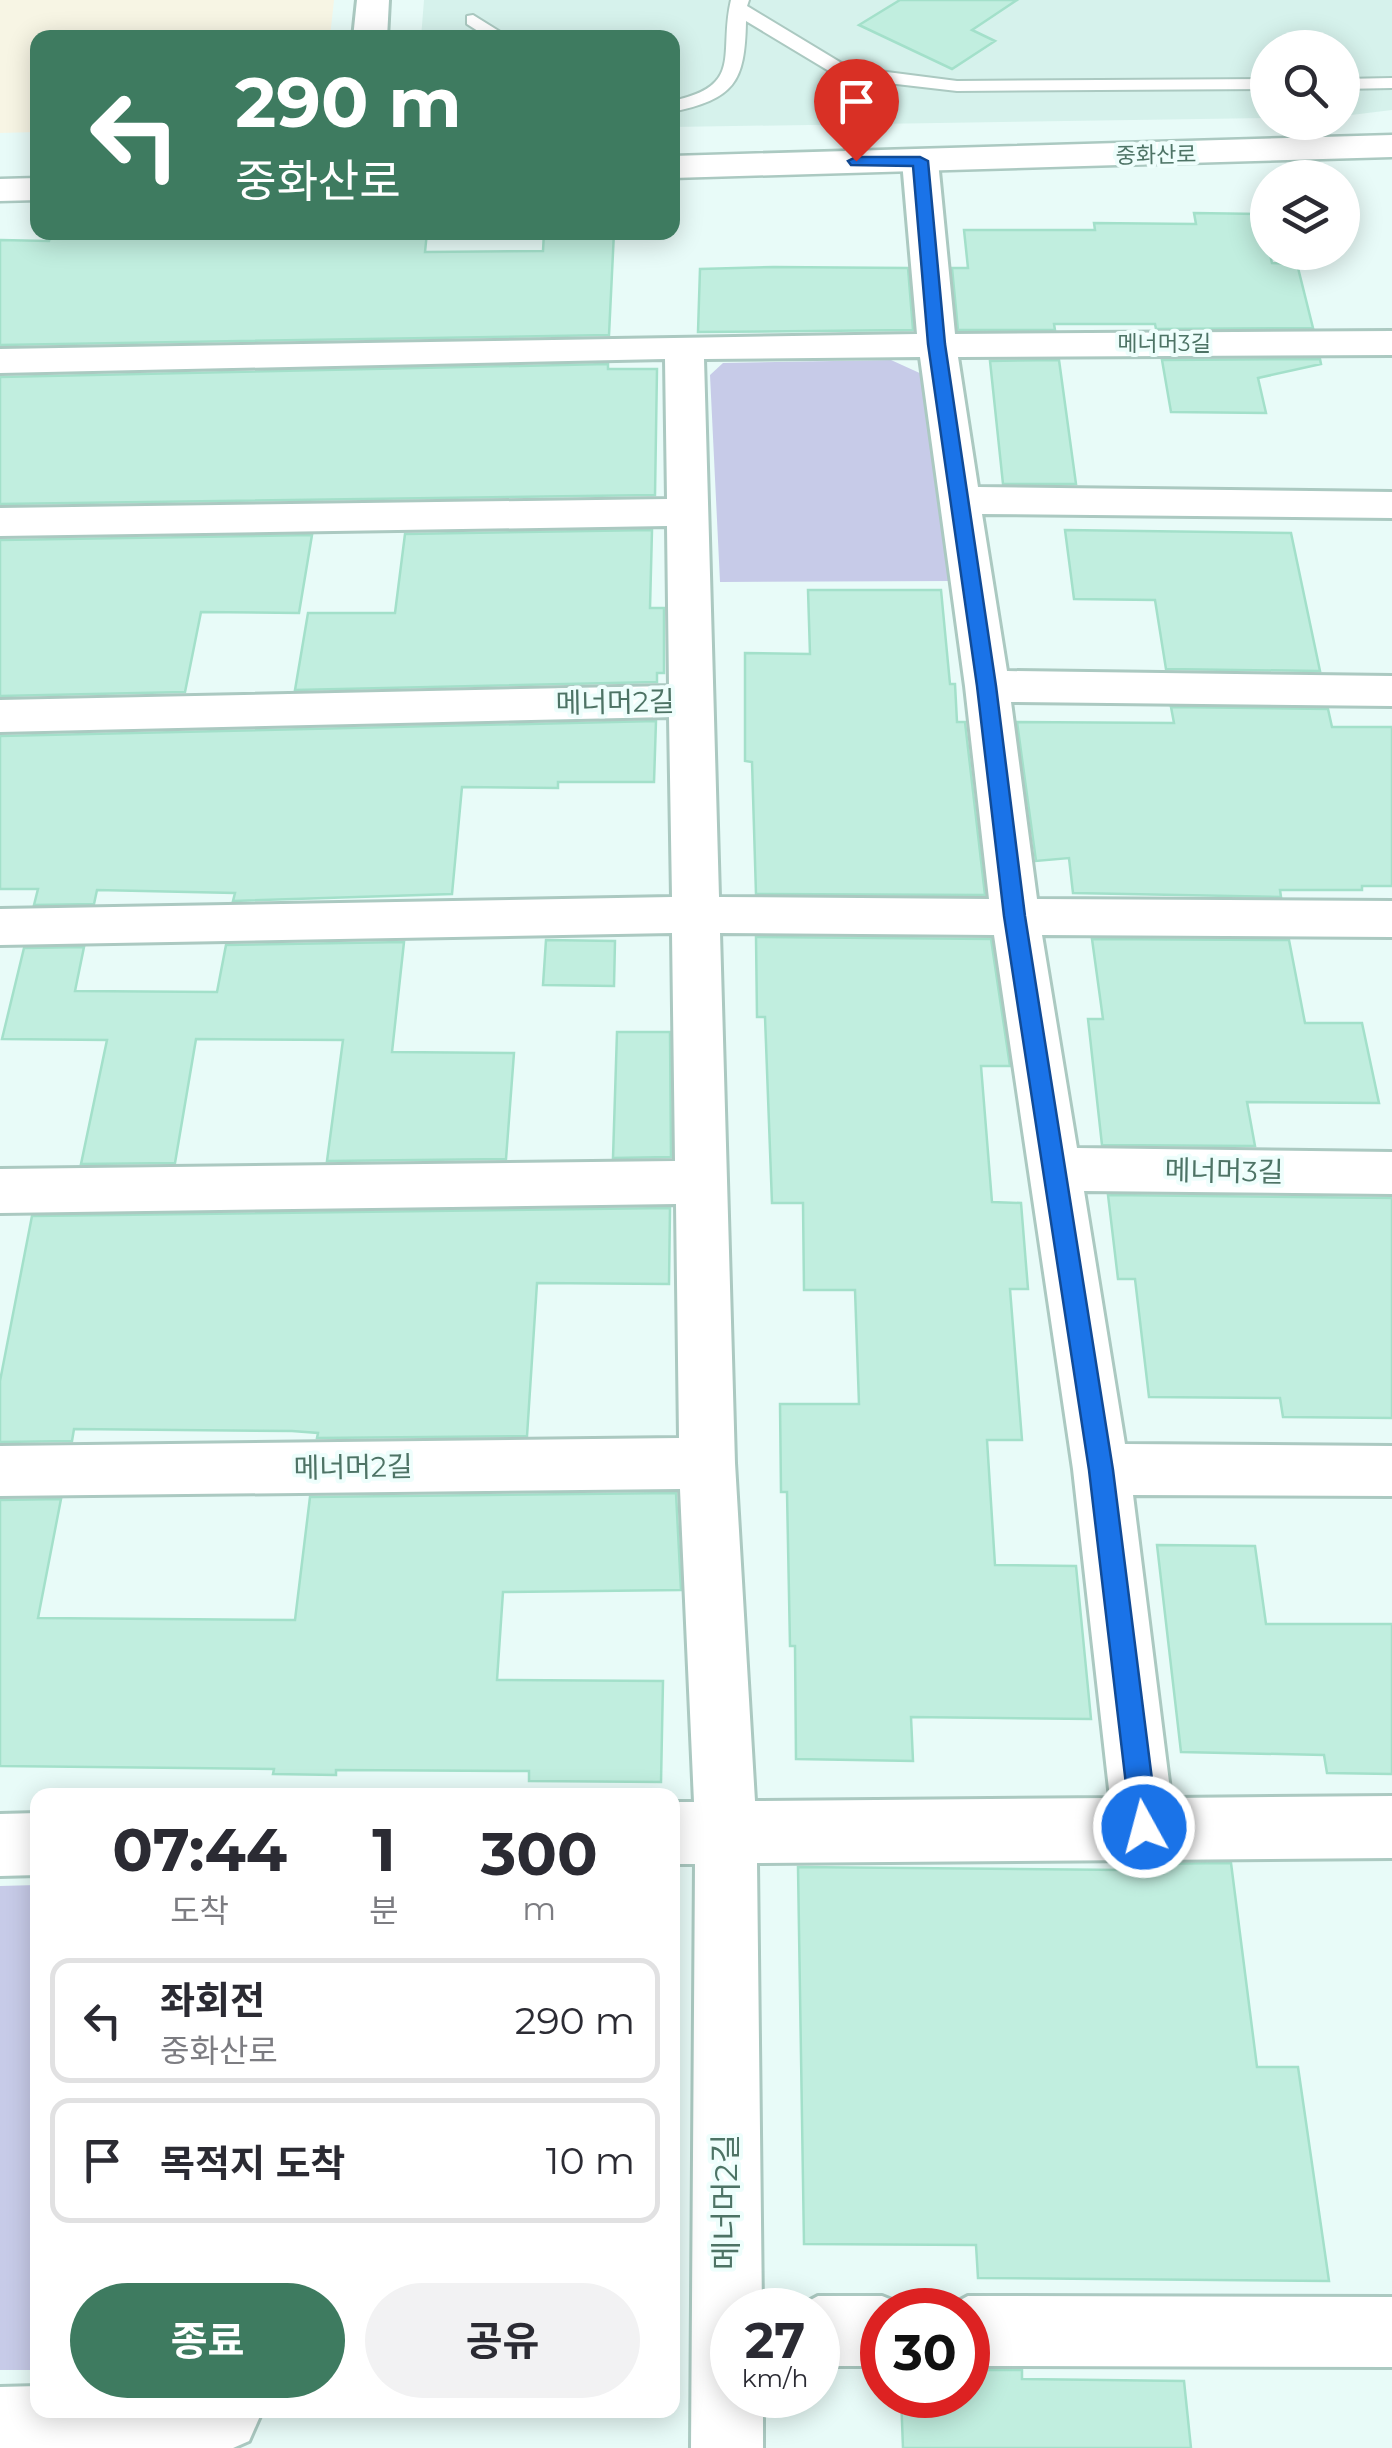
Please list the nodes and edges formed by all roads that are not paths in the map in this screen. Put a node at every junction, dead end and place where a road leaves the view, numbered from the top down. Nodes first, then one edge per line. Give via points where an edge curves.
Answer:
1 (374, 0) edge
2 (739, 4) edge
3 (472, 20) dead end
4 (371, 30) edge
5 (489, 30) edge
6 (843, 72) junction
7 (1392, 83) edge
8 (1250, 84) edge
9 (1360, 84) edge
10 (680, 106) edge
11 (1392, 146) edge
12 (856, 161) junction
13 (920, 161) junction
14 (680, 167) edge
15 (30, 189) edge
16 (0, 190) edge
17 (1392, 343) edge
18 (937, 344) junction
19 (684, 347) junction
20 (0, 360) edge
21 (959, 500) junction
22 (1392, 506) edge
23 (687, 512) junction
24 (0, 522) edge
25 (986, 686) junction
26 (1392, 690) edge
27 (690, 701) junction
28 (0, 716) edge
29 (694, 915) junction
30 (1014, 916) junction
31 (1392, 919) edge
32 (0, 927) edge
33 (1056, 1170) junction
34 (1392, 1173) edge
35 (701, 1182) junction
36 (0, 1191) edge
37 (706, 1464) junction
38 (1101, 1470) junction
39 (0, 1471) edge
40 (1392, 1471) edge
41 (1144, 1827) junction
42 (1392, 1827) edge
43 (699, 1833) edge
44 (30, 1844) edge
45 (0, 1845) edge
46 (725, 2288) edge
47 (990, 2331) edge
48 (1392, 2332) edge
49 (727, 2418) edge
50 (0, 2423) edge
51 (223, 2424) edge
52 (727, 2448) edge

1 - 4 street
2 - 6 lane
2 - 10 lane via 738,69 726,84
3 - 5 lane
6 - 8 lane via 957,86
6 - 12 lane
7 - 9 lane
11 - 13 street, 중화산로
12 - 13 street, 중화산로
12 - 14 street, 중화산로
13 - 18 street
15 - 16 street
17 - 18 street, 메너머3길
18 - 19 street
18 - 21 street
19 - 20 street
19 - 23 street, 메너머2길
21 - 22 street
21 - 25 street
23 - 24 street
23 - 27 street, 메너머2길
25 - 26 street
25 - 30 street
27 - 28 street, 메너머2길
27 - 29 street, 메너머2길
29 - 30 street
29 - 32 street
29 - 35 street, 메너머2길
30 - 31 street
30 - 33 street
33 - 34 street, 메너머3길
33 - 38 street
35 - 36 street
35 - 37 street, 메너머2길
37 - 39 street, 메너머2길
37 - 43 street, 메너머2길
38 - 40 street
38 - 41 street
41 - 42 street
41 - 43 street
43 - 46 street, 메너머2길
44 - 45 street
47 - 48 street
49 - 52 street, 메너머2길
50 - 51 street

